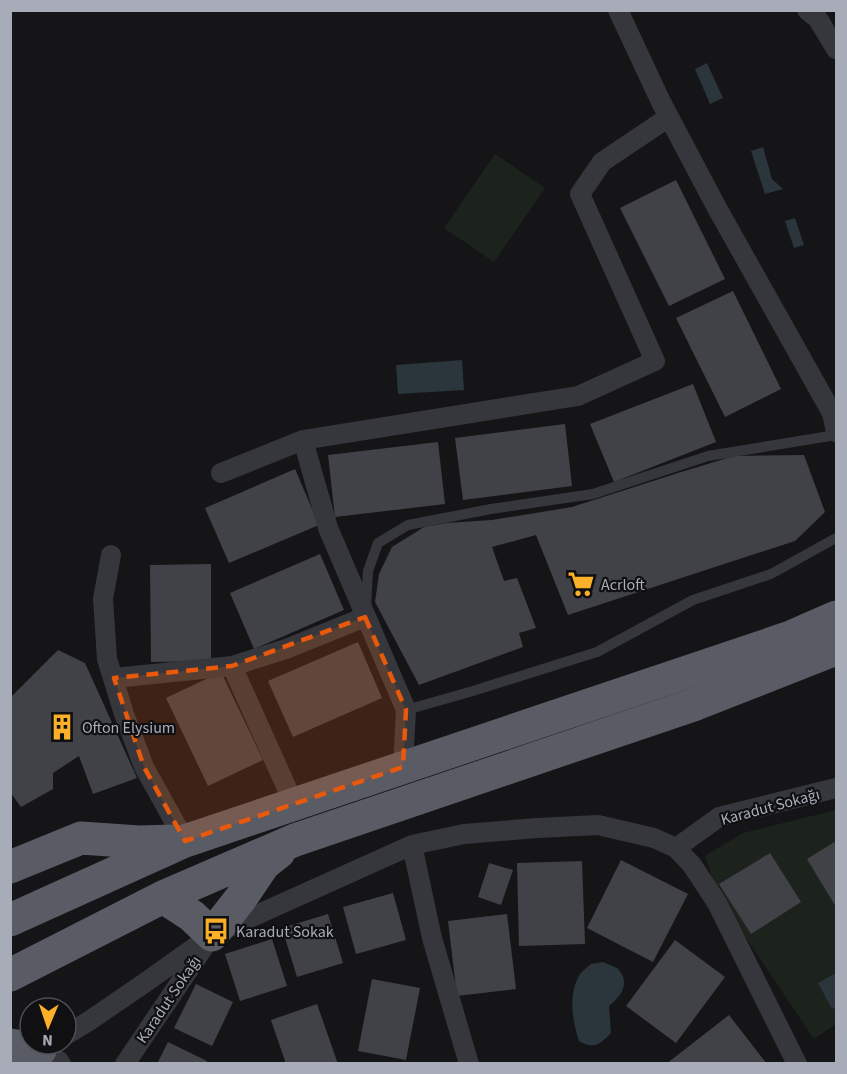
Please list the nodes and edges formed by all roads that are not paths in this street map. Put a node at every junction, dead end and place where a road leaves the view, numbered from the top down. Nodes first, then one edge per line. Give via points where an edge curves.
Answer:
1 (618, 10) edge
2 (807, 10) edge
3 (837, 49) edge
4 (669, 117) junction
5 (837, 433) edge
6 (303, 440) junction
7 (221, 473) dead end
8 (837, 538) edge
9 (111, 555) dead end
10 (837, 594) edge
11 (365, 617) junction
12 (837, 617) edge
13 (788, 638) junction
14 (837, 649) edge
15 (232, 666) junction
16 (114, 678) junction
17 (406, 710) junction
18 (403, 767) junction
19 (837, 788) edge
20 (294, 804) junction
21 (295, 840) junction
22 (184, 841) junction
23 (412, 845) junction
24 (676, 848) junction
25 (10, 867) edge
26 (163, 897) junction
27 (10, 920) edge
28 (212, 935) junction
29 (10, 975) edge
30 (78, 1028) edge
31 (125, 1064) edge
32 (469, 1064) edge
33 (796, 1064) edge

1 - 4 street
2 - 3 street via 818,19
4 - 5 street via 832,413
4 - 6 street via 602,162 580,194 655,361 578,396
5 - 11 lane via 708,456 593,494 408,525 378,543 368,571
6 - 7 street
6 - 11 street via 328,528
8 - 17 lane via 771,574 693,600 597,652
9 - 16 street via 103,599 107,659
10 - 13 highway
11 - 15 street
11 - 17 street
12 - 13 highway
13 - 18 highway
14 - 21 highway via 696,704
15 - 16 street
15 - 20 street
16 - 22 street via 144,767
17 - 18 street
18 - 20 highway
19 - 24 street, Karadut Sokağı via 720,817
20 - 22 highway
21 - 26 highway
21 - 28 highway via 264,864
22 - 25 highway via 81,838
22 - 27 highway
23 - 24 street via 464,834 598,825 654,838
23 - 28 street
23 - 32 street via 432,938
24 - 33 street via 717,903
26 - 28 highway
26 - 29 highway
28 - 30 street
28 - 31 street, Karadut Sokağı

